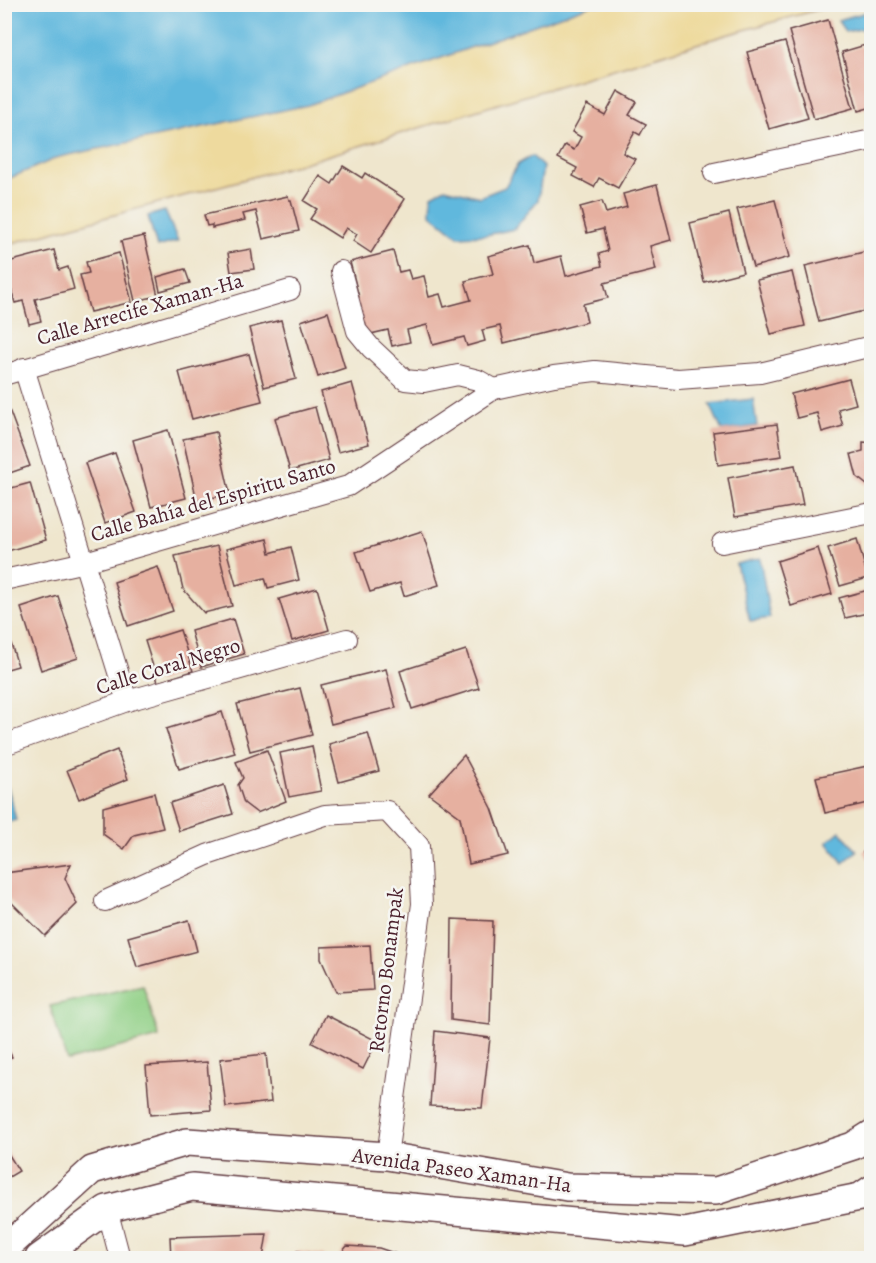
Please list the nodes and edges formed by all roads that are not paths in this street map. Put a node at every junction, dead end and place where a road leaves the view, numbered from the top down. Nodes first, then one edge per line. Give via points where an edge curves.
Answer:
1 (872, 140) edge
2 (714, 173) dead end
3 (341, 271) dead end
4 (290, 290) dead end
5 (872, 346) edge
6 (24, 368) junction
7 (4, 375) edge
8 (494, 389) junction
9 (872, 513) edge
10 (722, 543) dead end
11 (85, 562) junction
12 (4, 580) edge
13 (347, 639) dead end
14 (127, 701) junction
15 (4, 745) edge
16 (105, 901) dead end
17 (872, 1134) edge
18 (297, 1151) junction
19 (387, 1156) junction
20 (502, 1175) junction
21 (872, 1189) edge
22 (295, 1196) junction
23 (107, 1209) junction
24 (499, 1215) junction
25 (4, 1250) edge
26 (39, 1258) edge
27 (120, 1258) edge

1 - 2 street
3 - 8 street via 357,331 405,380 424,382 458,375
4 - 6 street, Calle Arrecife Xaman-Ha
5 - 8 street, Calle Bahía del Espiritu Santo via 760,373 678,378 595,371
6 - 7 street, Calle Arrecife Xaman-Ha
6 - 11 street
8 - 11 street, Calle Bahía del Espiritu Santo via 348,486
9 - 10 street
11 - 12 street, Calle Bahía del Espiritu Santo
11 - 14 street
13 - 14 street, Calle Coral Negro
14 - 15 street, Calle Coral Negro
16 - 19 street, Retorno Bonampak via 207,855 325,815 387,811 419,846 422,904
17 - 20 main road, Avenida Paseo Xaman-Ha via 853,1146 716,1191 567,1186
18 - 19 main road, Avenida Paseo Xaman-Ha
18 - 22 main road
18 - 25 main road, Avenida Paseo Xaman-Ha via 187,1142 92,1170
19 - 20 main road, Avenida Paseo Xaman-Ha
20 - 24 main road
21 - 24 main road, Avenida Paseo Xaman-Ha via 860,1197 685,1232
22 - 23 main road, Avenida Paseo Xaman-Ha via 192,1187
22 - 24 main road, Avenida Paseo Xaman-Ha
23 - 26 main road, Avenida Paseo Xaman-Ha
23 - 27 street

